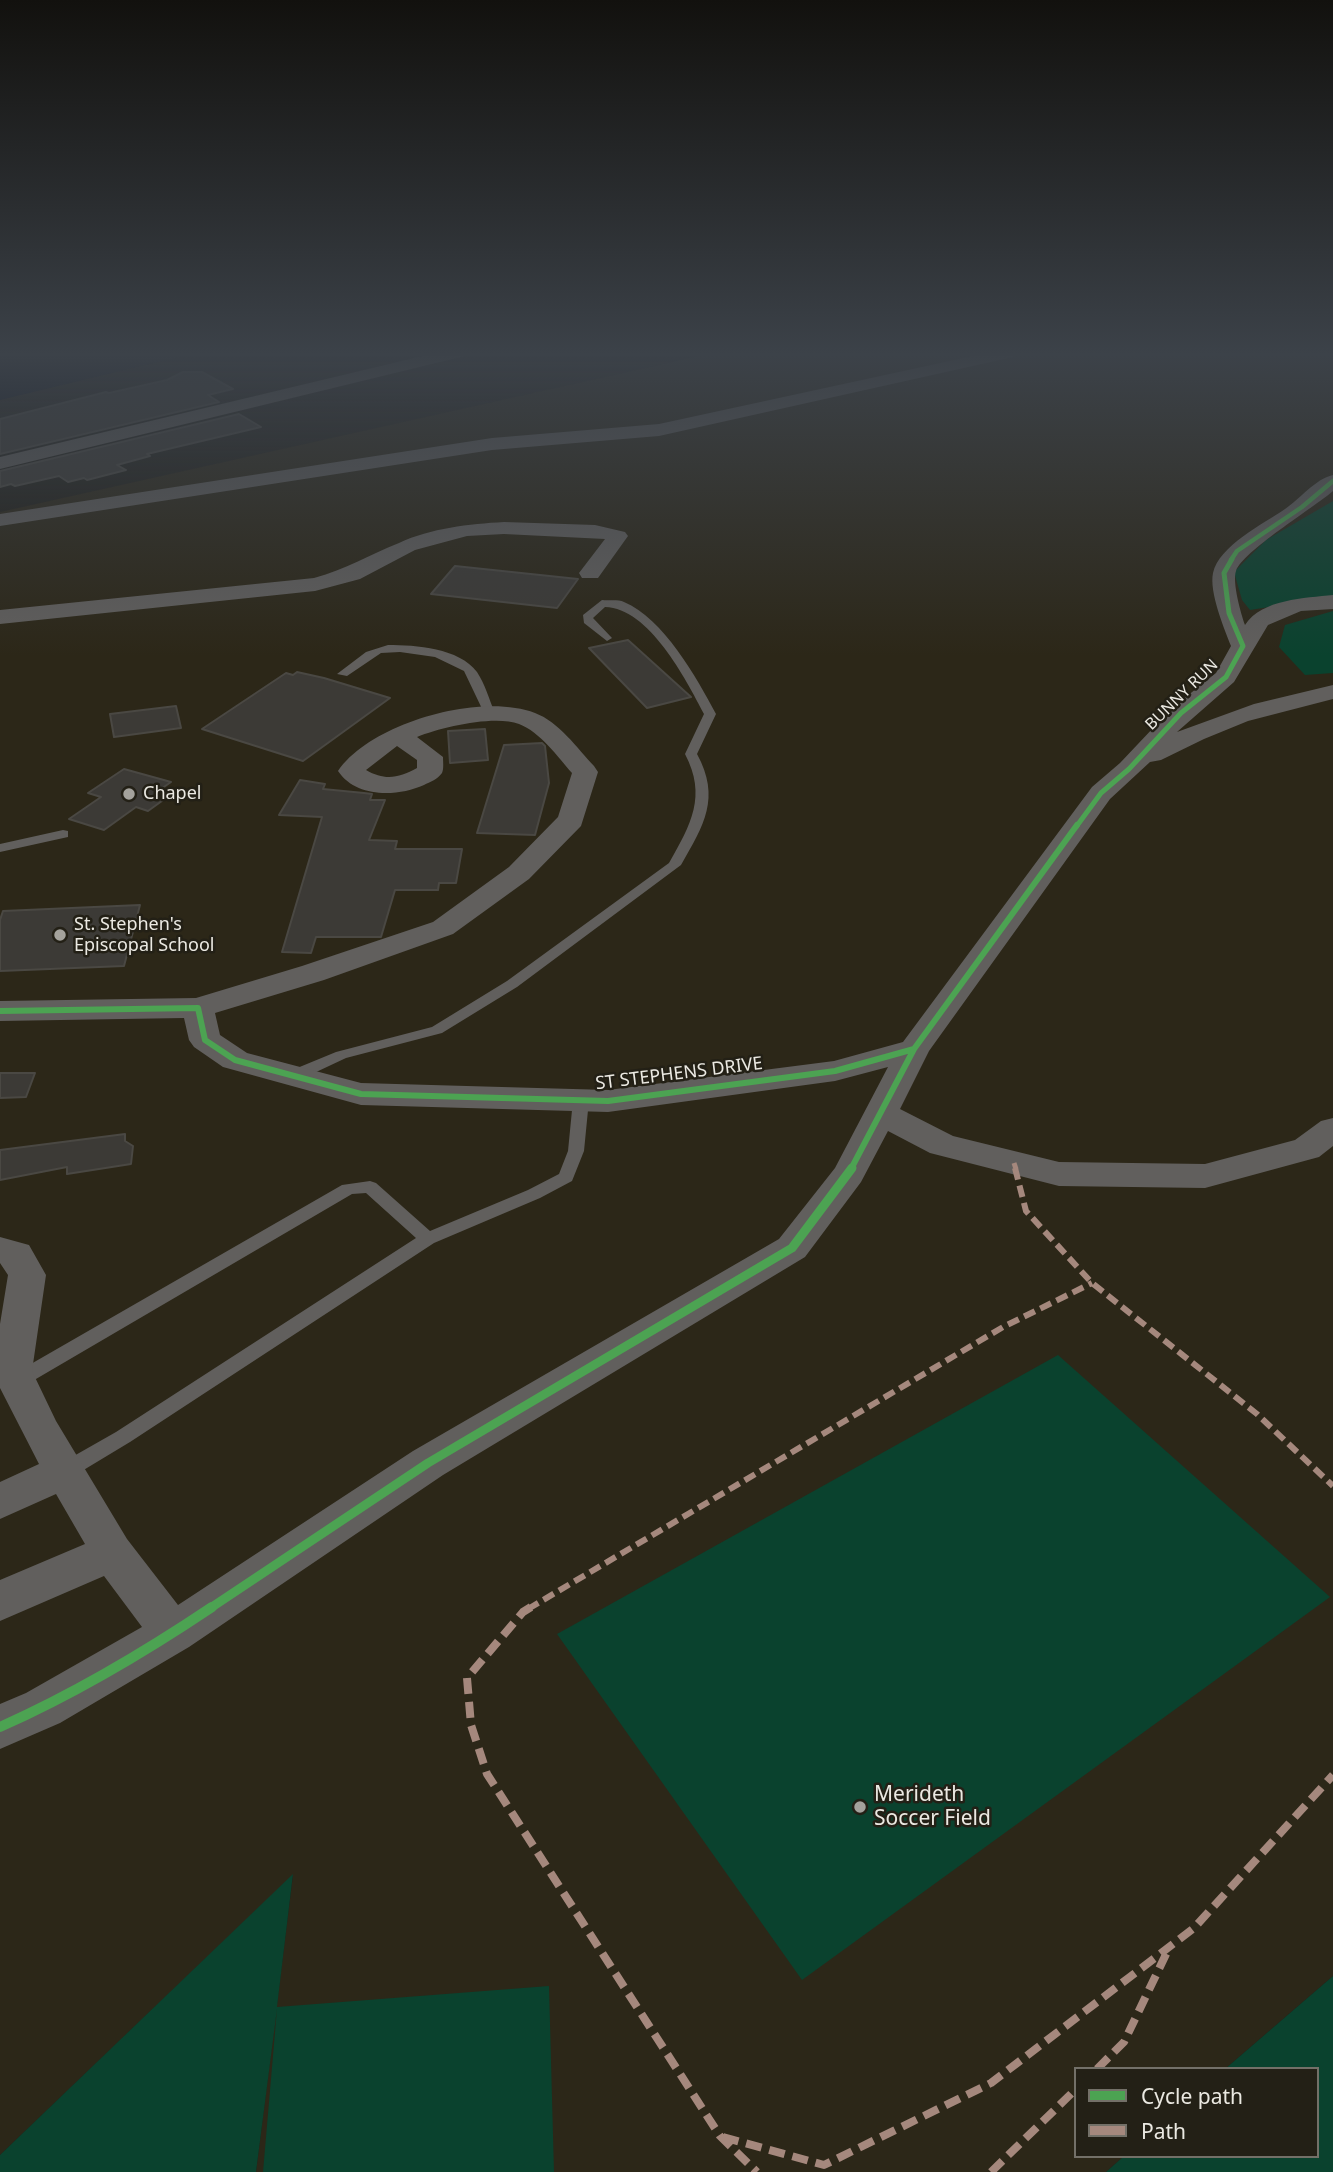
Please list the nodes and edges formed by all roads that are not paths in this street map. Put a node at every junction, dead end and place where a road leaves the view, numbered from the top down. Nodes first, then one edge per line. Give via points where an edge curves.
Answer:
1 (40, 453) edge
2 (431, 453) edge
3 (0, 463) edge
4 (1333, 481) edge
5 (0, 520) edge
6 (590, 573) dead end
7 (1333, 602) edge
8 (0, 617) edge
9 (607, 638) dead end
10 (1243, 646) junction
11 (343, 674) dead end
12 (1333, 692) edge
13 (489, 713) junction
14 (399, 736) dead end
15 (1129, 769) junction
16 (63, 834) dead end
17 (0, 848) edge
18 (198, 1008) junction
19 (0, 1011) edge
20 (914, 1049) junction
21 (290, 1077) junction
22 (581, 1100) junction
23 (880, 1114) junction
24 (1333, 1129) edge
25 (428, 1239) junction
26 (0, 1250) edge
27 (17, 1381) junction
28 (65, 1471) junction
29 (0, 1501) edge
30 (113, 1552) junction
31 (0, 1601) edge
32 (173, 1633) junction
33 (0, 1727) edge

1 - 3 street
2 - 5 street
4 - 10 street via 1237,551 1224,573 1229,613
6 - 8 street via 618,536 595,531 466,530 408,546 352,574 315,584
7 - 10 street, BUNNY RUN via 1297,605 1260,620
9 - 21 lane via 587,617 601,603 623,605 659,632 710,714 691,754 704,799 674,865 512,984 437,1030 341,1055
10 - 15 street, BUNNY RUN via 1226,677 1181,713
11 - 13 lane via 378,650 433,653 469,669
12 - 15 street via 1209,727
13 - 14 street via 442,719
13 - 18 street via 528,718 585,772 571,820 519,873 443,928
15 - 20 street via 1101,793
16 - 17 lane
18 - 19 street
18 - 21 street, ST STEPHENS DRIVE via 205,1040 235,1060
20 - 22 street, ST STEPHENS DRIVE via 835,1071 608,1101
20 - 23 street
21 - 22 street, ST STEPHENS DRIVE via 361,1094
22 - 25 lane via 576,1151 566,1177
23 - 24 street via 942,1145 1059,1174 1205,1176 1307,1149
23 - 32 street via 849,1174 792,1248 428,1463
25 - 27 lane via 370,1187 348,1189
25 - 28 lane
26 - 27 street via 16,1254 27,1275 12,1371
27 - 28 street
28 - 29 street
28 - 30 street
30 - 31 street
30 - 32 street
32 - 33 street via 43,1709

